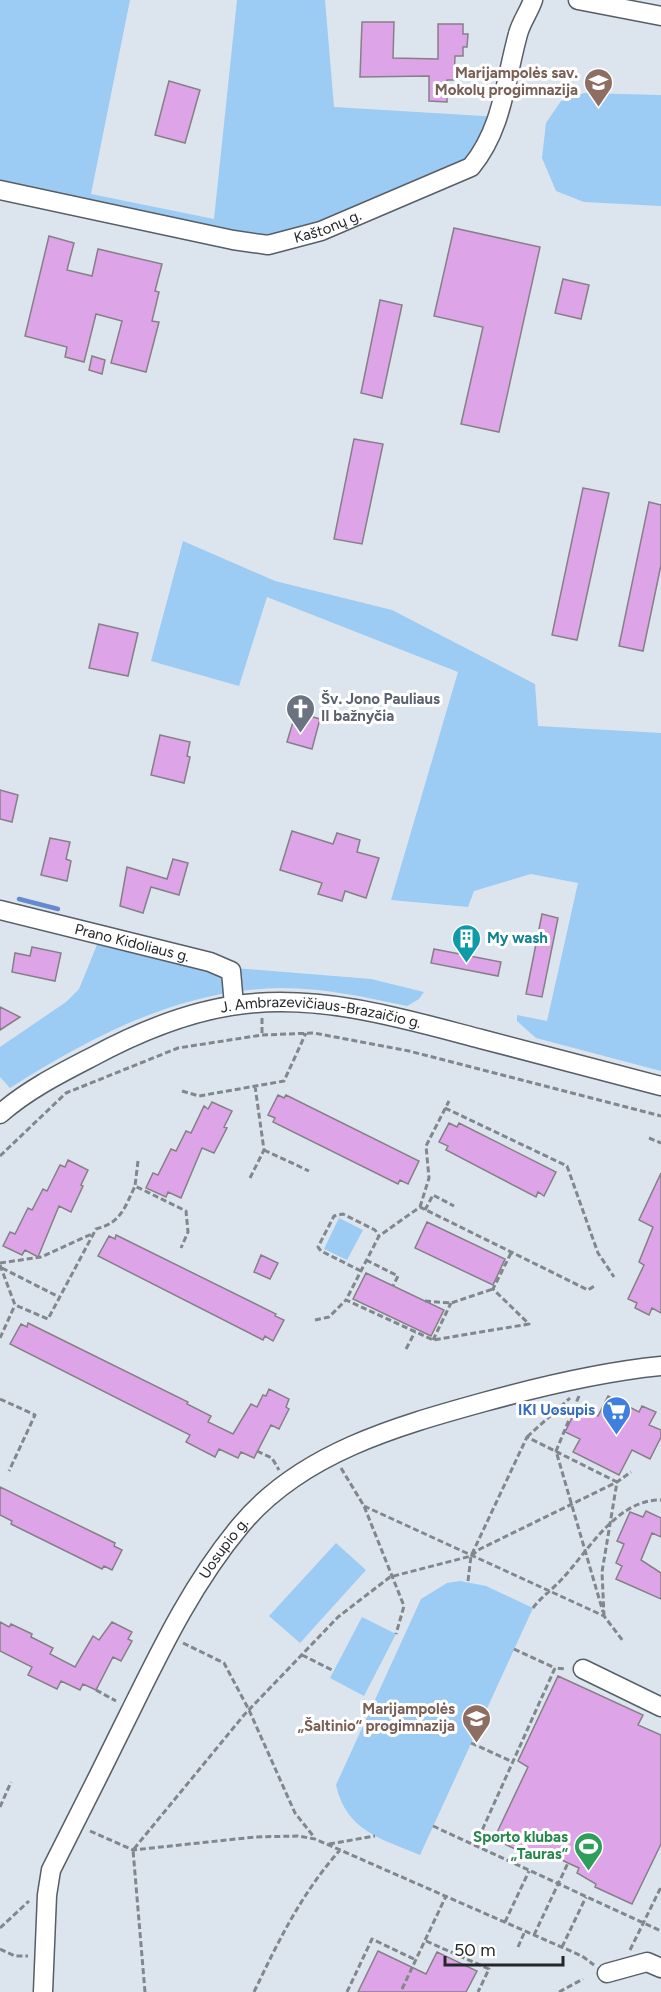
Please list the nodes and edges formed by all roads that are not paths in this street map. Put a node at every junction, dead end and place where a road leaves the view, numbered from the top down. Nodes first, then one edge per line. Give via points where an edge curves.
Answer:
1 (532, 0) edge
2 (578, 0) edge
3 (661, 16) edge
4 (0, 189) edge
5 (0, 910) edge
6 (234, 1005) junction
7 (661, 1086) edge
8 (3, 1105) edge
9 (661, 1366) edge
10 (583, 1669) road end
11 (661, 1707) edge
12 (661, 1968) edge
13 (607, 1973) road end
14 (43, 1992) edge

1 - 4 street, Kaštonų g. via 519,32 500,117 471,168 321,231 268,245
2 - 3 street
5 - 6 street, Prano Kidoliaus g. via 210,962 231,971
6 - 7 street, J. Ambrazevičiaus-Brazaičio g. via 293,1003 354,1009
6 - 8 street, J. Ambrazevičiaus-Brazaičio g. via 186,1016 127,1038
9 - 14 street, Uosupio g. via 609,1371 580,1383 434,1416 354,1444 286,1482 241,1525 171,1628 51,1870
10 - 11 street
12 - 13 street via 647,1962

